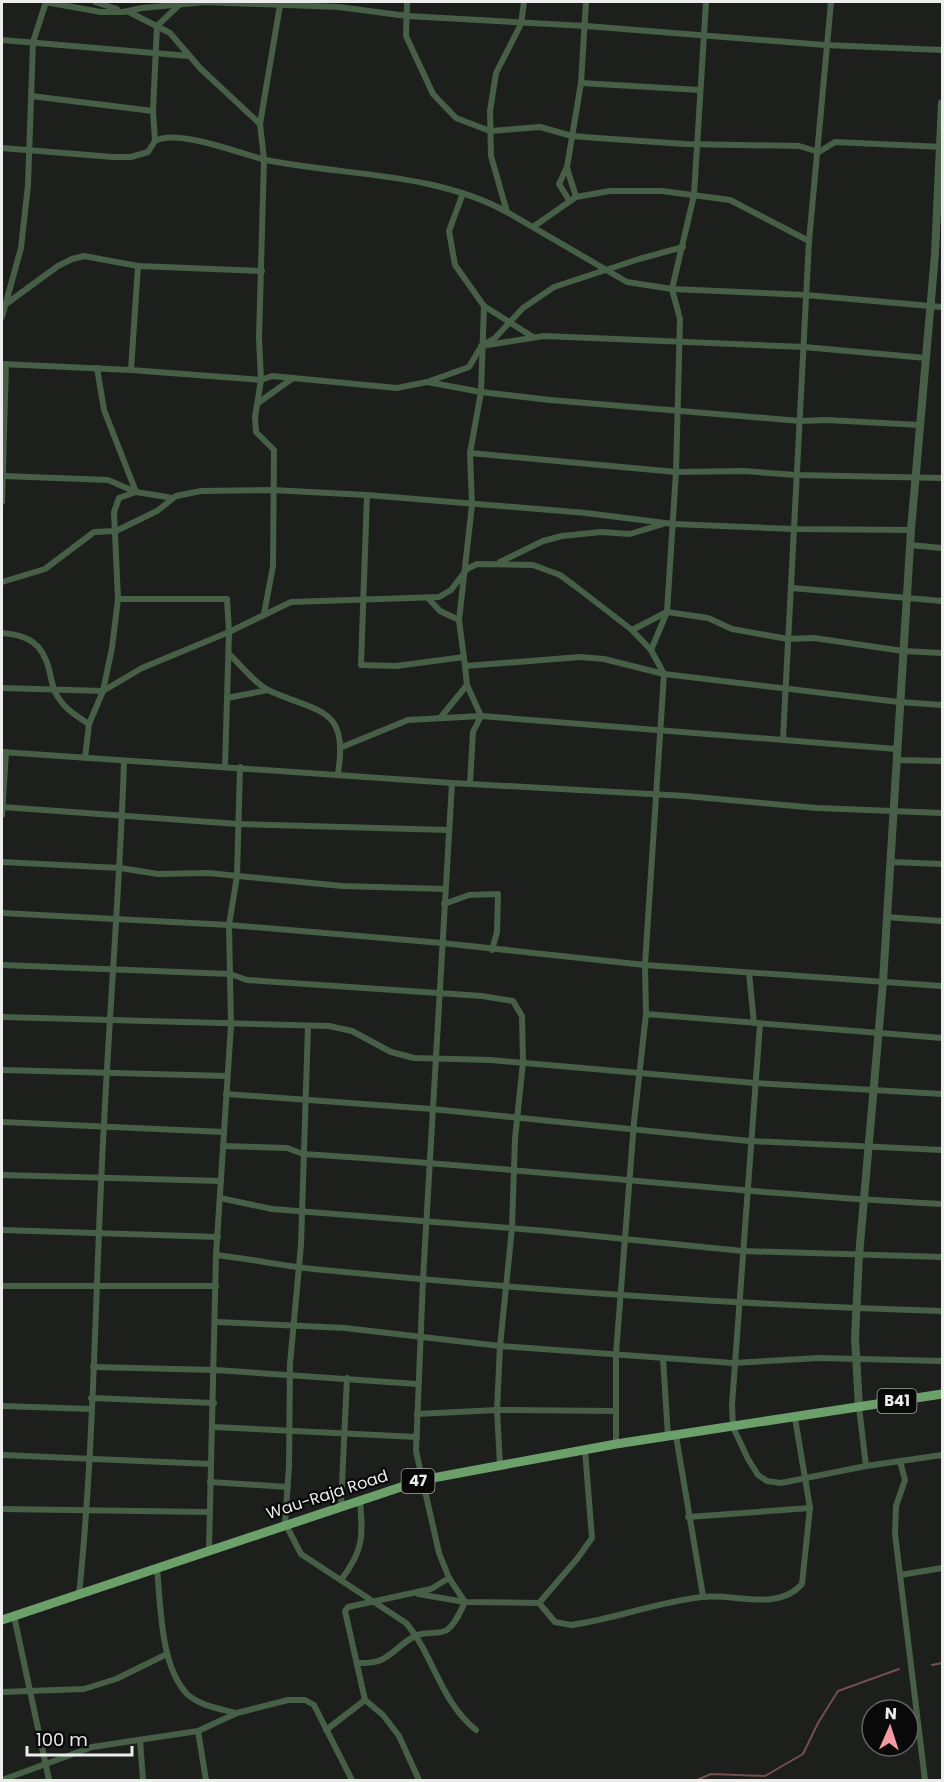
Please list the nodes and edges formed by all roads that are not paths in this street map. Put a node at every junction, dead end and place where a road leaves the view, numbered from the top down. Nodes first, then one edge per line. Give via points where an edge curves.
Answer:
1 (45, 2) edge
2 (95, 2) edge
3 (215, 2) edge
4 (407, 2) edge
5 (524, 2) edge
6 (586, 2) edge
7 (706, 2) edge
8 (831, 2) edge
9 (179, 3) edge
10 (280, 5) junction
11 (131, 12) junction
12 (407, 16) junction
13 (521, 24) junction
14 (157, 26) junction
15 (586, 26) junction
16 (704, 35) junction
17 (2, 40) edge
18 (33, 42) junction
19 (825, 45) junction
20 (942, 50) edge
21 (157, 54) junction
22 (189, 56) junction
23 (581, 83) junction
24 (700, 90) junction
25 (31, 96) junction
26 (942, 103) edge
27 (153, 111) junction
28 (260, 124) junction
29 (490, 130) junction
30 (572, 136) junction
31 (155, 141) junction
32 (699, 144) junction
33 (941, 147) edge
34 (2, 148) edge
35 (29, 151) junction
36 (819, 152) junction
37 (264, 159) junction
38 (567, 168) junction
39 (463, 193) junction
40 (694, 195) junction
41 (573, 199) junction
42 (940, 205) edge
43 (507, 212) junction
44 (533, 227) junction
45 (809, 241) junction
46 (683, 247) junction
47 (939, 255) edge
48 (138, 266) junction
49 (603, 270) junction
50 (262, 271) junction
51 (672, 289) junction
52 (806, 295) junction
53 (3, 305) edge
54 (484, 306) junction
55 (930, 306) junction
56 (942, 307) edge
57 (2, 317) edge
58 (509, 322) junction
59 (532, 337) junction
60 (679, 341) junction
61 (481, 346) junction
62 (804, 347) junction
63 (926, 358) junction
64 (4, 364) edge
65 (97, 368) junction
66 (131, 370) junction
67 (293, 378) junction
68 (261, 380) junction
69 (427, 382) junction
70 (481, 392) junction
71 (258, 403) junction
72 (678, 411) junction
73 (800, 421) junction
74 (920, 425) junction
75 (470, 453) junction
76 (676, 472) junction
77 (796, 475) junction
78 (4, 476) junction
79 (916, 478) junction
80 (942, 478) edge
81 (272, 490) junction
82 (136, 492) junction
83 (367, 495) junction
84 (173, 498) junction
85 (2, 502) edge
86 (472, 505) junction
87 (665, 523) junction
88 (673, 524) junction
89 (792, 529) junction
90 (911, 530) junction
91 (116, 531) junction
92 (910, 545) junction
93 (942, 548) edge
94 (500, 563) junction
95 (467, 569) junction
96 (2, 582) edge
97 (792, 588) junction
98 (363, 598) junction
99 (428, 598) junction
100 (906, 598) junction
101 (118, 599) junction
102 (942, 601) edge
103 (667, 612) junction
104 (264, 614) junction
105 (459, 620) junction
106 (632, 630) junction
107 (230, 632) junction
108 (2, 633) edge
109 (788, 639) junction
110 (651, 650) junction
111 (903, 651) junction
112 (942, 653) edge
113 (229, 654) junction
114 (464, 657) junction
115 (465, 666) junction
116 (664, 674) junction
117 (467, 685) junction
118 (2, 688) edge
119 (786, 688) junction
120 (54, 690) junction
121 (268, 690) junction
122 (103, 692) junction
123 (227, 698) junction
124 (899, 702) junction
125 (942, 705) edge
126 (481, 716) junction
127 (441, 717) junction
128 (89, 724) junction
129 (660, 732) junction
130 (783, 739) junction
131 (342, 747) junction
132 (896, 749) junction
133 (4, 752) edge
134 (85, 758) junction
135 (896, 760) junction
136 (942, 761) edge
137 (124, 762) junction
138 (225, 766) junction
139 (240, 766) junction
140 (338, 773) junction
141 (452, 783) junction
142 (470, 783) junction
143 (656, 794) junction
144 (2, 807) edge
145 (893, 810) junction
146 (942, 813) edge
147 (2, 815) edge
148 (122, 815) junction
149 (238, 824) junction
150 (448, 830) junction
151 (2, 862) edge
152 (890, 862) junction
153 (942, 864) edge
154 (120, 868) junction
155 (237, 876) junction
156 (445, 889) junction
157 (444, 904) junction
158 (2, 913) edge
159 (886, 917) junction
160 (117, 918) junction
161 (942, 921) edge
162 (230, 925) junction
163 (442, 943) junction
164 (492, 950) junction
165 (645, 964) junction
166 (2, 965) edge
167 (114, 970) junction
168 (749, 973) junction
169 (230, 974) junction
170 (883, 982) junction
171 (942, 986) edge
172 (439, 993) junction
173 (646, 1014) junction
174 (2, 1017) edge
175 (111, 1020) junction
176 (757, 1024) junction
177 (231, 1025) junction
178 (308, 1026) junction
179 (878, 1032) junction
180 (942, 1038) edge
181 (435, 1060) junction
182 (523, 1062) junction
183 (2, 1070) edge
184 (639, 1072) junction
185 (107, 1074) junction
186 (227, 1076) junction
187 (754, 1083) junction
188 (872, 1090) junction
189 (226, 1094) junction
190 (942, 1094) edge
191 (305, 1100) junction
192 (432, 1109) junction
193 (517, 1118) junction
194 (2, 1122) edge
195 (104, 1125) junction
196 (634, 1129) junction
197 (224, 1132) junction
198 (749, 1140) junction
199 (223, 1146) junction
200 (868, 1146) junction
201 (942, 1150) edge
202 (303, 1154) junction
203 (429, 1162) junction
204 (514, 1170) junction
205 (2, 1175) edge
206 (102, 1178) junction
207 (221, 1181) junction
208 (630, 1182) junction
209 (747, 1191) junction
210 (220, 1198) junction
211 (864, 1200) junction
212 (942, 1204) edge
213 (303, 1210) junction
214 (426, 1221) junction
215 (512, 1228) junction
216 (2, 1230) edge
217 (101, 1233) junction
218 (218, 1236) junction
219 (625, 1239) junction
220 (742, 1251) junction
221 (216, 1255) junction
222 (859, 1256) junction
223 (942, 1257) edge
224 (298, 1267) junction
225 (423, 1279) junction
226 (506, 1284) junction
227 (98, 1285) junction
228 (2, 1286) edge
229 (216, 1286) junction
230 (620, 1294) junction
231 (739, 1303) junction
232 (857, 1309) junction
233 (942, 1311) edge
234 (217, 1322) junction
235 (292, 1324) junction
236 (420, 1337) junction
237 (500, 1346) junction
238 (616, 1354) junction
239 (663, 1358) junction
240 (855, 1358) junction
241 (942, 1361) edge
242 (734, 1363) junction
243 (93, 1367) junction
244 (215, 1370) junction
245 (290, 1375) junction
246 (347, 1378) junction
247 (417, 1384) junction
248 (942, 1394) edge
249 (92, 1398) junction
250 (214, 1403) junction
251 (2, 1406) edge
252 (855, 1408) junction
253 (91, 1409) junction
254 (497, 1410) junction
255 (614, 1412) junction
256 (417, 1414) junction
257 (795, 1418) junction
258 (213, 1427) junction
259 (733, 1427) junction
260 (289, 1430) junction
261 (345, 1434) junction
262 (417, 1437) junction
263 (672, 1437) junction
264 (616, 1444) junction
265 (585, 1450) junction
266 (2, 1455) edge
267 (942, 1455) edge
268 (88, 1458) junction
269 (900, 1461) junction
270 (210, 1464) junction
271 (500, 1465) junction
272 (866, 1466) junction
273 (804, 1479) junction
274 (422, 1480) junction
275 (210, 1482) junction
276 (288, 1487) junction
277 (360, 1499) junction
278 (341, 1505) junction
279 (810, 1508) junction
280 (2, 1509) edge
281 (88, 1512) junction
282 (208, 1512) junction
283 (688, 1517) junction
284 (285, 1523) junction
285 (209, 1549) junction
286 (942, 1568) edge
287 (158, 1569) junction
288 (900, 1575) junction
289 (449, 1578) junction
290 (341, 1580) junction
291 (415, 1594) junction
292 (79, 1595) junction
293 (703, 1596) junction
294 (465, 1602) junction
295 (375, 1603) junction
296 (539, 1603) junction
297 (14, 1616) junction
298 (2, 1620) edge
299 (416, 1635) junction
300 (167, 1654) junction
301 (359, 1663) junction
302 (2, 1692) edge
303 (28, 1692) junction
304 (365, 1700) junction
305 (237, 1713) junction
306 (326, 1730) junction
307 (476, 1730) dead end
308 (198, 1731) junction
309 (140, 1740) junction
310 (47, 1765) junction
311 (2, 1780) edge
312 (49, 1780) edge
313 (143, 1780) edge
314 (206, 1780) edge
315 (352, 1780) edge
316 (419, 1780) edge
317 (925, 1780) edge

1 - 11 street via 101,12
1 - 18 street
2 - 11 street
3 - 9 street
3 - 10 street
4 - 12 street
5 - 13 street
6 - 15 street
7 - 16 street
8 - 19 street
9 - 11 street
9 - 14 street
10 - 12 street via 339,7
10 - 28 street
11 - 14 street
12 - 13 street
12 - 29 street via 406,36 433,93 456,118
13 - 15 street
13 - 29 street via 496,73
14 - 21 street
14 - 22 street via 170,33
15 - 16 street
15 - 23 street
16 - 19 street
16 - 24 street
17 - 18 street
18 - 21 street
18 - 25 street
19 - 20 street
19 - 36 street
21 - 22 street
21 - 27 street
22 - 28 street
23 - 24 street
23 - 30 street
24 - 32 street
25 - 27 street
25 - 35 street
26 - 33 street
27 - 31 street
28 - 37 street
29 - 30 street via 540,127
29 - 43 street via 491,156
30 - 32 street
30 - 38 street
31 - 35 street via 145,155 131,157
31 - 37 street via 196,140
32 - 36 street via 799,147
32 - 40 street
33 - 36 street via 835,141
33 - 42 street
34 - 35 street
35 - 53 street via 21,248
36 - 45 street
37 - 39 street via 391,177
37 - 50 street
38 - 41 street
38 - 41 street via 559,184
39 - 43 street
39 - 54 street via 449,231 455,265
40 - 41 street via 610,191
40 - 45 street via 730,200
40 - 46 street
41 - 44 street
42 - 47 street
43 - 44 street
44 - 49 street
45 - 52 street
46 - 49 street
46 - 51 street
47 - 55 street
48 - 50 street
48 - 53 street via 84,256 72,258
48 - 66 street
49 - 51 street via 627,282
49 - 58 street via 554,287
50 - 68 street
51 - 52 street
51 - 60 street via 680,319
52 - 55 street
52 - 62 street
53 - 57 street
54 - 58 street
54 - 61 street
55 - 56 street
55 - 63 street
58 - 59 street
58 - 61 street via 495,338
59 - 60 street
59 - 61 street
60 - 62 street
60 - 72 street
61 - 69 street via 468,367
61 - 70 street
62 - 63 street
62 - 73 street
63 - 74 street
64 - 65 street
64 - 78 street
65 - 66 street
65 - 82 street via 104,410
66 - 68 street
67 - 68 street via 272,376
67 - 69 street via 397,388
67 - 71 street
68 - 71 street
69 - 70 street
70 - 72 street
70 - 75 street
71 - 81 street via 256,432 274,450
72 - 73 street
72 - 76 street
73 - 74 street
73 - 77 street
74 - 79 street
75 - 76 street
75 - 86 street
76 - 77 street
76 - 88 street
77 - 79 street
77 - 89 street
78 - 82 street via 108,480
78 - 85 street
79 - 80 street
79 - 90 street
81 - 83 street
81 - 84 street via 201,491
81 - 104 street via 273,566
82 - 84 street
82 - 91 street via 123,495 116,505
83 - 86 street
83 - 98 street
84 - 91 street via 157,511
86 - 87 street
86 - 95 street
87 - 88 street
87 - 94 street via 630,534 601,532 543,541
88 - 89 street
88 - 103 street
89 - 90 street
89 - 97 street
90 - 92 street
91 - 96 street via 94,532 45,569
91 - 101 street
92 - 93 street
92 - 100 street
94 - 95 street via 477,564
94 - 106 street via 533,565 560,575
95 - 99 street via 451,590
95 - 105 street
97 - 100 street
97 - 109 street
98 - 99 street
98 - 104 street via 298,600
98 - 114 street via 361,664 396,666
99 - 105 street via 441,611
100 - 102 street
100 - 111 street
101 - 107 street via 227,599
101 - 122 street
103 - 106 street
103 - 109 street via 708,618 732,629
103 - 110 street
104 - 107 street
105 - 114 street
106 - 110 street
107 - 113 street
107 - 122 street via 142,668
108 - 120 street via 18,634 38,644
109 - 111 street via 814,638
109 - 119 street
110 - 116 street
111 - 112 street
111 - 124 street
113 - 121 street
113 - 123 street
114 - 115 street
115 - 116 street via 580,657
115 - 117 street
116 - 119 street
116 - 129 street
117 - 126 street
117 - 127 street
118 - 120 street
119 - 124 street
119 - 130 street
120 - 122 street
120 - 128 street via 72,714
121 - 123 street
121 - 131 street via 319,709 337,725
122 - 128 street
123 - 138 street
124 - 125 street
124 - 132 street
126 - 127 street
126 - 129 street
126 - 142 street via 473,732
127 - 131 street via 408,720
128 - 134 street
129 - 130 street
129 - 143 street
130 - 132 street
131 - 140 street
132 - 135 street
133 - 134 street
133 - 144 street
134 - 137 street
135 - 136 street
135 - 145 street
137 - 138 street
137 - 148 street
138 - 139 street
139 - 140 street
139 - 149 street
140 - 141 street
141 - 142 street
141 - 150 street
142 - 143 street
143 - 145 street via 817,808
143 - 165 street
144 - 147 street
144 - 148 street
145 - 146 street
145 - 152 street
148 - 149 street
148 - 154 street
149 - 150 street
149 - 155 street
150 - 156 street
151 - 154 street
152 - 153 street
152 - 159 street
154 - 155 street via 158,874
154 - 160 street
155 - 156 street via 342,886
155 - 162 street
156 - 157 street
157 - 163 street
157 - 164 street via 470,895 498,894 497,932
158 - 160 street
159 - 161 street
159 - 170 street
160 - 162 street
160 - 167 street
162 - 163 street
162 - 169 street
163 - 164 street
163 - 172 street
164 - 165 street
165 - 168 street
165 - 173 street
166 - 167 street
167 - 169 street
167 - 175 street
168 - 170 street
168 - 176 street
169 - 172 street via 247,980
169 - 177 street
170 - 171 street
170 - 179 street
172 - 181 street
172 - 182 street via 513,1001 522,1016
173 - 176 street
173 - 184 street
174 - 175 street
175 - 177 street
175 - 185 street
176 - 179 street
176 - 187 street
177 - 178 street
177 - 186 street
178 - 181 street via 352,1030 391,1052
178 - 191 street
179 - 180 street
179 - 188 street
181 - 182 street
181 - 192 street
182 - 184 street
182 - 193 street
183 - 185 street
184 - 187 street
184 - 196 street
185 - 186 street
185 - 195 street
186 - 189 street
187 - 188 street
187 - 198 street
188 - 190 street
188 - 200 street
189 - 191 street
189 - 197 street
191 - 192 street
191 - 202 street
192 - 193 street
192 - 203 street
193 - 196 street
193 - 204 street
194 - 195 street
195 - 197 street
195 - 206 street
196 - 198 street
196 - 208 street
197 - 199 street
198 - 200 street
198 - 209 street
199 - 202 street via 287,1148
199 - 207 street
200 - 201 street
200 - 211 street
202 - 203 street
202 - 213 street
203 - 204 street
203 - 214 street
204 - 208 street
204 - 215 street
205 - 206 street
206 - 207 street
206 - 217 street
207 - 210 street
208 - 209 street
208 - 219 street
209 - 211 street
209 - 220 street
210 - 213 street via 248,1206
210 - 218 street
211 - 212 street
211 - 222 street
213 - 214 street
213 - 224 street
214 - 215 street
214 - 225 street
215 - 219 street
215 - 226 street
216 - 217 street
217 - 218 street
217 - 227 street
218 - 221 street
219 - 220 street
219 - 230 street
220 - 222 street
220 - 231 street
221 - 224 street
221 - 229 street
222 - 223 street
222 - 232 street
224 - 225 street
224 - 235 street
225 - 226 street
225 - 236 street
226 - 230 street
226 - 237 street
227 - 228 street
227 - 229 street
227 - 243 street
229 - 234 street
230 - 231 street
230 - 238 street
231 - 232 street
231 - 242 street
232 - 233 street
232 - 240 street
234 - 235 street
234 - 244 street
235 - 236 street
235 - 245 street
236 - 237 street
236 - 247 street
237 - 238 street
237 - 254 street
238 - 239 street
238 - 255 street
239 - 242 street
239 - 263 street
240 - 241 street
240 - 242 street
240 - 252 street
242 - 259 street
243 - 244 street
243 - 249 street
244 - 245 street
244 - 250 street
245 - 246 street
245 - 260 street
246 - 247 street
246 - 261 street
247 - 256 street
248 - 252 main road, B41
249 - 250 street
249 - 253 street
250 - 258 street
251 - 253 street
252 - 257 main road, Wau-Raja Road / 47
252 - 272 street
253 - 268 street
254 - 255 street
254 - 256 street
254 - 271 street
255 - 264 street
256 - 262 street
257 - 259 main road, Wau-Raja Road / 47
257 - 273 street
258 - 260 street
258 - 270 street
259 - 263 main road, Wau-Raja Road / 47
259 - 273 street via 758,1475 781,1483
260 - 261 street
260 - 276 street
261 - 262 street
261 - 278 street
262 - 274 street
263 - 264 main road, Wau-Raja Road / 47
263 - 283 street
264 - 265 main road, Wau-Raja Road / 47
265 - 271 main road, Wau-Raja Road / 47
265 - 296 street via 592,1538
266 - 268 street
267 - 269 street
268 - 270 street
268 - 281 street
269 - 272 street
269 - 288 street via 905,1480 896,1506
270 - 275 street
271 - 274 main road, Wau-Raja Road / 47
272 - 273 street
273 - 279 street
274 - 277 main road, Wau-Raja Road / 47
274 - 289 street via 439,1553
275 - 276 street
275 - 282 street
276 - 284 street
277 - 278 main road, Wau-Raja Road / 47
277 - 290 street via 361,1547
278 - 284 main road, Wau-Raja Road / 47
279 - 283 street
279 - 293 street via 802,1584 796,1591 789,1596 766,1599
280 - 281 street
281 - 282 street
281 - 292 street
282 - 285 street
283 - 293 street
284 - 285 main road, Wau-Raja Road / 47
284 - 290 street via 301,1554
285 - 287 main road, Wau-Raja Road / 47
286 - 288 street
287 - 292 main road, Wau-Raja Road / 47
287 - 300 street
288 - 317 street
289 - 291 street
289 - 294 street
290 - 295 street
291 - 294 street
291 - 295 street
292 - 297 main road, Wau-Raja Road / 47
293 - 296 street via 571,1624 555,1622
294 - 296 street
294 - 299 street via 445,1631
295 - 299 street via 406,1623
295 - 301 street via 348,1606 345,1611
297 - 298 main road, Wau-Raja Road / 47
297 - 303 street
299 - 301 street via 387,1659 374,1664
299 - 307 street via 447,1698
300 - 303 street via 101,1685
300 - 305 street via 188,1694 214,1708
301 - 304 street
302 - 303 street
303 - 310 street
304 - 306 street
304 - 316 street via 392,1726
305 - 306 street via 288,1700 305,1700 314,1705
305 - 308 street
306 - 315 street
308 - 309 street
308 - 314 street
309 - 310 street via 92,1748
309 - 313 street
310 - 311 street
310 - 312 street

